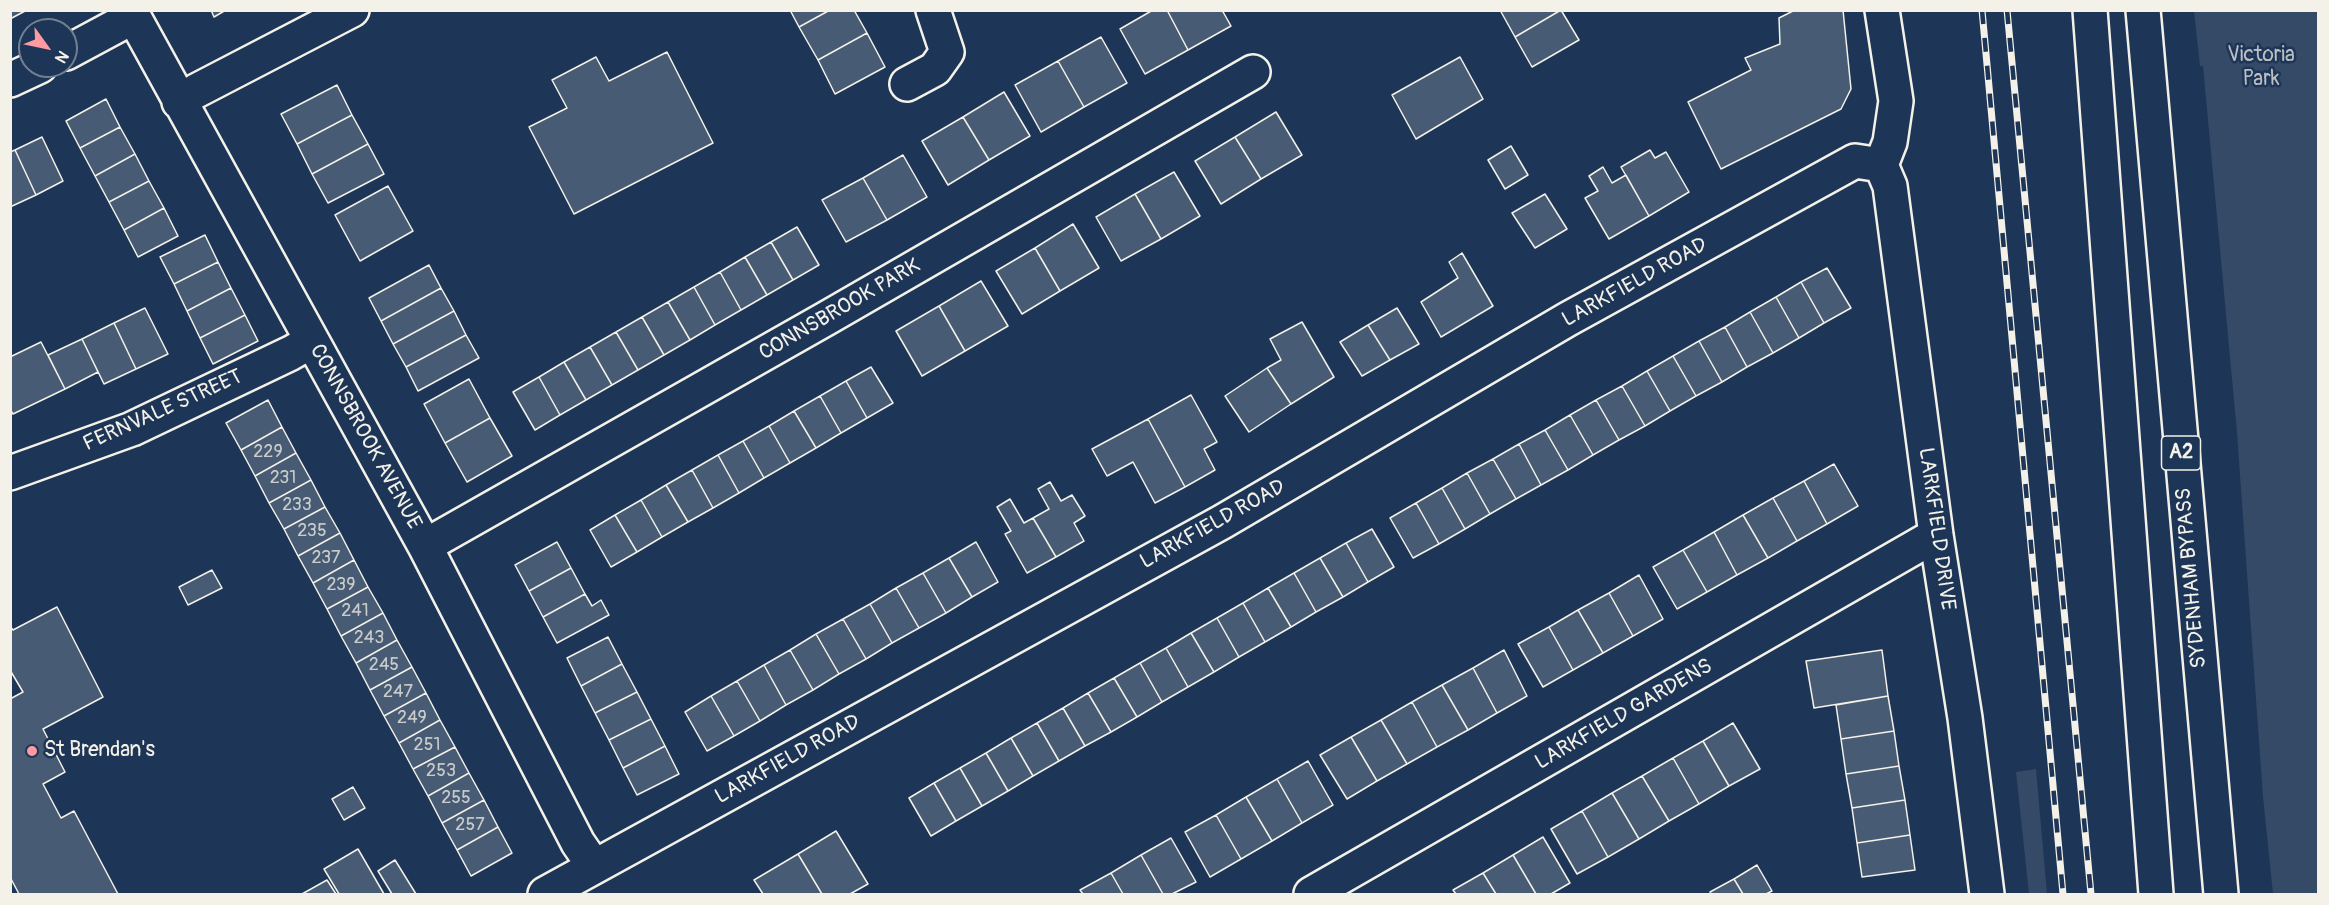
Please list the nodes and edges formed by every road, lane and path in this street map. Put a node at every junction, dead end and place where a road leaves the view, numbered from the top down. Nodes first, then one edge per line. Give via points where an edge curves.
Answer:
1 (352, 10) edge
2 (933, 10) edge
3 (1882, 10) edge
4 (2090, 10) edge
5 (2143, 10) edge
6 (131, 14) edge
7 (78, 46) edge
8 (1253, 72) dead end
9 (907, 84) dead end
10 (179, 102) junction
11 (1881, 165) junction
12 (312, 341) junction
13 (10, 473) edge
14 (1936, 535) junction
15 (425, 546) junction
16 (594, 866) junction
17 (544, 894) edge
18 (1311, 894) edge
19 (1987, 894) edge
20 (2156, 894) edge
21 (2221, 894) edge

1 - 10 main road
2 - 9 main road via 947,52 935,69
3 - 11 main road via 1896,101 1890,142
4 - 20 main road
5 - 21 main road, SYDENHAM BYPASS / A2
6 - 7 main road
6 - 10 main road, CONNSBROOK AVENUE
8 - 15 main road, CONNSBROOK PARK
10 - 12 main road, CONNSBROOK AVENUE
11 - 14 main road, LARKFIELD DRIVE via 1890,186
11 - 16 main road, LARKFIELD ROAD via 1855,161 1845,166 1568,319 1222,522
12 - 13 main road, FERNVALE STREET via 132,429
12 - 15 main road, CONNSBROOK AVENUE
14 - 18 main road, LARKFIELD GARDENS
14 - 19 main road, LARKFIELD DRIVE
15 - 16 main road, CONNSBROOK AVENUE via 578,843
16 - 17 main road, LARKFIELD ROAD

